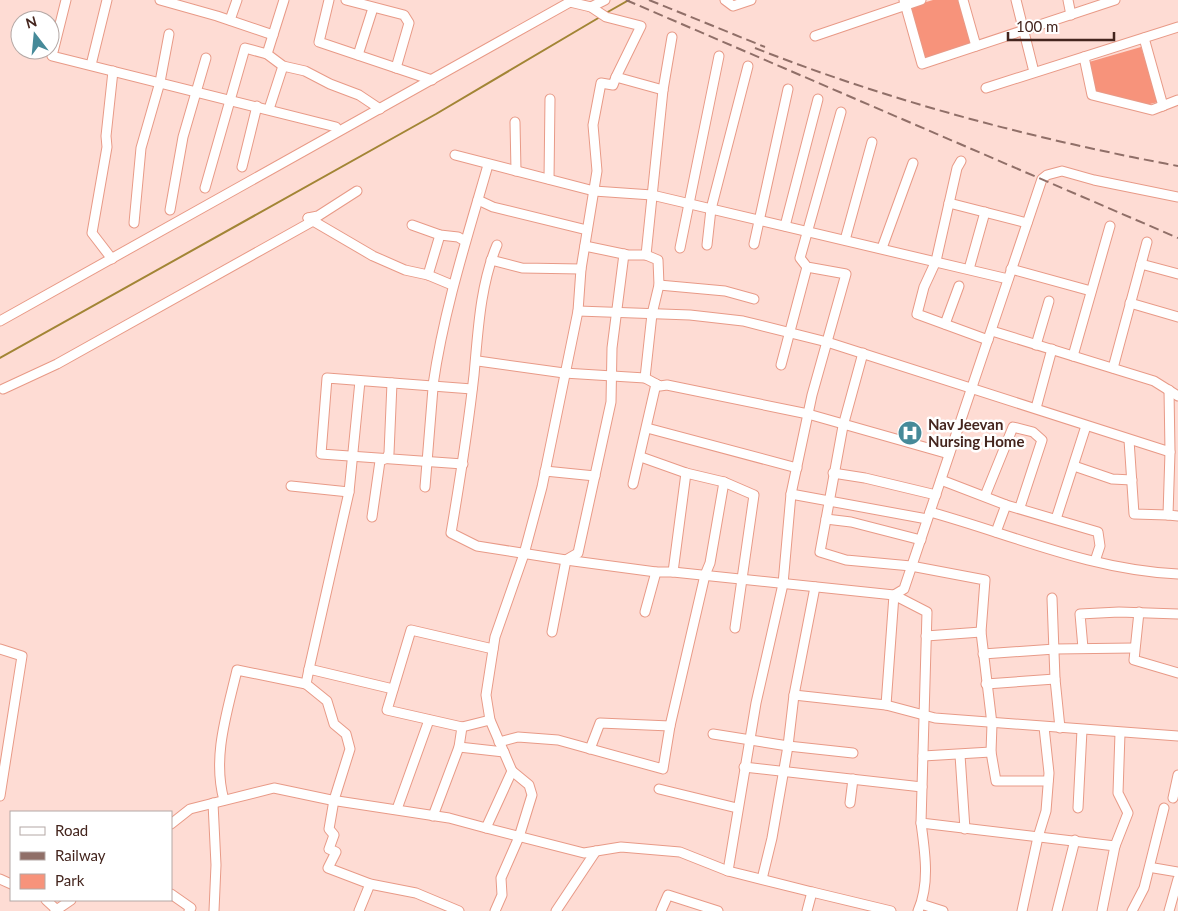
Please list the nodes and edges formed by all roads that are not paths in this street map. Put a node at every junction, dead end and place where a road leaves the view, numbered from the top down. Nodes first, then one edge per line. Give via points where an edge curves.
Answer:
1 (66, 0) edge
2 (106, 0) edge
3 (160, 0) edge
4 (238, 0) edge
5 (284, 0) edge
6 (329, 0) edge
7 (605, 0) edge
8 (725, 0) edge
9 (751, 0) edge
10 (921, 0) edge
11 (963, 0) edge
12 (1016, 0) edge
13 (1068, 0) edge
14 (1115, 0) edge
15 (351, 1) edge
16 (904, 3) edge
17 (591, 7) junction
18 (373, 8) junction
19 (1071, 15) junction
20 (230, 20) junction
21 (1178, 27) edge
22 (1023, 31) junction
23 (169, 34) dead end
24 (273, 35) junction
25 (815, 36) dead end
26 (672, 37) dead end
27 (1144, 38) junction
28 (976, 46) junction
29 (267, 54) junction
30 (358, 55) junction
31 (719, 56) dead end
32 (1084, 57) junction
33 (206, 58) dead end
34 (91, 65) junction
35 (283, 66) junction
36 (748, 66) dead end
37 (396, 68) junction
38 (113, 71) junction
39 (1034, 72) junction
40 (616, 77) junction
41 (432, 80) junction
42 (160, 82) junction
43 (986, 88) dead end
44 (788, 89) dead end
45 (663, 90) junction
46 (197, 91) junction
47 (230, 99) junction
48 (550, 99) dead end
49 (818, 99) dead end
50 (1178, 100) edge
51 (257, 106) junction
52 (1163, 106) junction
53 (269, 109) junction
54 (380, 109) junction
55 (841, 112) dead end
56 (515, 122) dead end
57 (336, 126) dead end
58 (872, 142) dead end
59 (455, 155) dead end
60 (961, 162) dead end
61 (913, 163) dead end
62 (488, 164) junction
63 (242, 167) dead end
64 (516, 171) junction
65 (550, 178) junction
66 (205, 188) dead end
67 (357, 191) dead end
68 (594, 191) junction
69 (654, 196) junction
70 (1178, 197) edge
71 (478, 200) junction
72 (949, 203) junction
73 (687, 204) junction
74 (711, 209) junction
75 (170, 210) dead end
76 (985, 212) junction
77 (308, 218) junction
78 (760, 220) junction
79 (134, 223) dead end
80 (1027, 223) junction
81 (412, 225) dead end
82 (785, 226) junction
83 (1110, 226) dead end
84 (588, 230) junction
85 (809, 231) junction
86 (440, 235) junction
87 (845, 240) junction
88 (465, 241) junction
89 (1147, 242) dead end
90 (754, 244) dead end
91 (497, 245) dead end
92 (707, 245) dead end
93 (585, 246) junction
94 (680, 248) dead end
95 (882, 248) junction
96 (624, 254) junction
97 (646, 255) junction
98 (112, 259) junction
99 (491, 260) junction
100 (936, 261) junction
101 (1141, 264) junction
102 (806, 267) junction
103 (581, 269) junction
104 (969, 269) junction
105 (1011, 269) junction
106 (1178, 274) edge
107 (428, 275) junction
108 (1008, 279) junction
109 (452, 285) junction
110 (659, 285) junction
111 (958, 286) dead end
112 (1091, 291) junction
113 (754, 299) dead end
114 (1049, 301) dead end
115 (1130, 303) junction
116 (578, 311) junction
117 (617, 312) junction
118 (652, 314) junction
119 (1178, 317) edge
120 (0, 321) edge
121 (945, 324) junction
122 (789, 332) junction
123 (990, 336) junction
124 (827, 342) junction
125 (1036, 344) junction
126 (1052, 349) junction
127 (863, 353) junction
128 (1073, 356) junction
129 (478, 361) dead end
130 (781, 364) dead end
131 (1113, 368) junction
132 (564, 374) junction
133 (612, 376) junction
134 (645, 378) junction
135 (360, 381) junction
136 (392, 383) junction
137 (656, 384) junction
138 (433, 387) junction
139 (973, 388) junction
140 (3, 389) dead end
141 (472, 389) junction
142 (1169, 390) junction
143 (1178, 396) edge
144 (1036, 408) junction
145 (808, 414) junction
146 (843, 426) junction
147 (1086, 426) junction
148 (647, 428) junction
149 (1129, 440) junction
150 (1173, 449) edge
151 (949, 454) junction
152 (352, 455) junction
153 (641, 457) junction
154 (384, 458) junction
155 (426, 461) junction
156 (463, 464) junction
157 (1074, 466) junction
158 (797, 468) junction
159 (545, 471) junction
160 (686, 473) junction
161 (834, 473) junction
162 (594, 476) junction
163 (941, 480) junction
164 (1132, 480) junction
165 (724, 482) junction
166 (633, 484) dead end
167 (290, 486) dead end
168 (424, 486) dead end
169 (1174, 486) edge
170 (349, 492) junction
171 (791, 494) junction
172 (936, 494) junction
173 (985, 496) junction
174 (829, 501) junction
175 (1006, 505) junction
176 (1020, 507) junction
177 (1168, 515) junction
178 (929, 516) junction
179 (1178, 516) edge
180 (372, 517) dead end
181 (826, 519) junction
182 (1056, 519) junction
183 (996, 532) junction
184 (921, 540) junction
185 (524, 554) junction
186 (566, 560) junction
187 (1095, 562) junction
188 (911, 566) junction
189 (656, 572) junction
190 (673, 572) junction
191 (1178, 574) edge
192 (705, 575) junction
193 (744, 580) junction
194 (783, 584) junction
195 (815, 588) junction
196 (894, 596) junction
197 (1052, 598) dead end
198 (645, 612) dead end
199 (1139, 612) junction
200 (1178, 614) edge
201 (735, 628) dead end
202 (552, 632) dead end
203 (981, 632) junction
204 (926, 636) junction
205 (1083, 648) junction
206 (1134, 648) junction
207 (0, 649) edge
208 (493, 649) junction
209 (1055, 649) junction
210 (984, 654) junction
211 (308, 669) junction
212 (1178, 673) edge
213 (1055, 679) junction
214 (306, 684) junction
215 (986, 684) junction
216 (393, 690) junction
217 (794, 695) junction
218 (886, 705) junction
219 (925, 715) junction
220 (430, 720) junction
221 (490, 720) junction
222 (992, 724) junction
223 (670, 726) junction
224 (462, 727) junction
225 (1044, 727) junction
226 (1060, 728) junction
227 (1082, 730) junction
228 (1120, 733) junction
229 (713, 734) dead end
230 (1178, 736) edge
231 (749, 740) junction
232 (499, 742) junction
233 (788, 746) junction
234 (459, 747) junction
235 (590, 749) junction
236 (504, 752) junction
237 (991, 752) junction
238 (853, 753) dead end
239 (960, 755) junction
240 (923, 756) junction
241 (744, 767) junction
242 (512, 771) junction
243 (784, 772) junction
244 (1178, 775) edge
245 (853, 780) junction
246 (1048, 781) junction
247 (922, 787) junction
248 (659, 789) dead end
249 (0, 796) edge
250 (1173, 798) dead end
251 (224, 800) junction
252 (334, 800) junction
253 (213, 803) junction
254 (850, 803) dead end
255 (737, 808) junction
256 (1078, 808) dead end
257 (1164, 808) dead end
258 (397, 809) junction
259 (433, 816) junction
260 (172, 823) edge
261 (921, 824) junction
262 (486, 828) junction
263 (965, 829) junction
264 (519, 837) junction
265 (1038, 838) junction
266 (1075, 840) junction
267 (1115, 846) junction
268 (596, 851) junction
269 (1154, 868) dead end
270 (728, 871) junction
271 (1178, 872) edge
272 (1178, 878) edge
273 (762, 879) junction
274 (370, 884) junction
275 (812, 892) junction
276 (172, 895) edge
277 (47, 901) edge
278 (70, 901) edge
279 (919, 907) edge
280 (443, 908) edge
281 (872, 909) edge
282 (56, 910) edge
283 (189, 911) edge
284 (214, 911) edge
285 (358, 911) edge
286 (459, 911) edge
287 (495, 911) edge
288 (556, 911) edge
289 (661, 911) edge
290 (718, 911) edge
291 (807, 911) edge
292 (891, 911) edge
293 (944, 911) edge
294 (1022, 911) edge
295 (1057, 911) edge
296 (1102, 911) edge
297 (1132, 911) edge
298 (1169, 911) edge

1 - 34 street via 52,56
2 - 34 street
3 - 20 street
4 - 20 street
5 - 24 street
6 - 30 street via 319,42
7 - 17 street
8 - 9 street via 733,6
10 - 16 street
11 - 28 street
12 - 22 street
13 - 19 street
14 - 19 street
15 - 18 street
16 - 25 street
16 - 28 street via 922,64
17 - 40 street via 606,17 641,26
17 - 41 street via 570,2
18 - 30 street
18 - 37 street via 404,15 408,19
19 - 22 street
20 - 24 street
21 - 27 street
22 - 28 street
22 - 39 street
23 - 42 street
24 - 29 street
26 - 45 street
27 - 32 street
27 - 52 street
29 - 35 street
29 - 47 street via 245,48
30 - 37 street
31 - 73 street
32 - 39 street
32 - 52 street via 1092,94 1152,110
33 - 46 street
34 - 38 street
35 - 53 street
35 - 54 street via 305,71
36 - 74 street
37 - 41 street
38 - 42 street
38 - 98 street via 107,147 92,233
39 - 43 street
40 - 45 street
40 - 68 street via 613,85 601,83 593,126 597,171
41 - 54 street
42 - 46 street
42 - 79 street via 141,148
44 - 78 street
45 - 69 street
46 - 47 street
46 - 75 street via 183,137
47 - 51 street
47 - 66 street
48 - 65 street
49 - 82 street
50 - 52 street
51 - 53 street
51 - 63 street
53 - 57 street
54 - 98 street
55 - 85 street
56 - 64 street
58 - 87 street
59 - 62 street
60 - 72 street
61 - 95 street
62 - 64 street
62 - 71 street
64 - 65 street
65 - 68 street
67 - 77 street via 318,216
68 - 69 street
68 - 84 street
69 - 73 street
69 - 97 street
70 - 80 street via 1062,172 1051,173 1042,179
71 - 84 street via 493,207
71 - 88 street
72 - 76 street
72 - 100 street
73 - 74 street
73 - 94 street
74 - 78 street
74 - 92 street
76 - 80 street
76 - 104 street
77 - 107 street via 373,256 405,270
77 - 140 street via 313,221 57,364
78 - 82 street
78 - 90 street
80 - 105 street
81 - 86 street
82 - 85 street
83 - 112 street
84 - 93 street
85 - 87 street
85 - 102 street via 800,258
86 - 88 street
86 - 107 street
87 - 95 street
88 - 109 street
89 - 101 street
91 - 99 street
93 - 96 street
93 - 103 street
95 - 100 street
96 - 97 street
96 - 117 street
97 - 110 street via 658,260
98 - 120 street
99 - 103 street via 522,268
99 - 141 street via 480,312
100 - 104 street
100 - 121 street via 924,287 917,314
101 - 106 street
101 - 115 street
102 - 122 street
102 - 124 street via 846,274
103 - 116 street
104 - 108 street
105 - 108 street
105 - 112 street
107 - 109 street
108 - 123 street
109 - 138 street
110 - 113 street via 725,291
110 - 118 street
111 - 121 street
112 - 128 street
114 - 125 street
115 - 119 street
115 - 131 street
116 - 117 street
116 - 132 street
117 - 118 street
117 - 133 street
118 - 122 street via 743,321
118 - 134 street
121 - 123 street
122 - 124 street
122 - 130 street
123 - 125 street
123 - 139 street
124 - 127 street
124 - 145 street
125 - 126 street
126 - 128 street
126 - 144 street
127 - 139 street
127 - 146 street
128 - 131 street
129 - 132 street
131 - 142 street via 1154,381
132 - 133 street
132 - 159 street
133 - 134 street
133 - 162 street via 611,402
134 - 137 street
135 - 136 street
135 - 152 street
135 - 152 street via 326,378 321,454
136 - 138 street
136 - 154 street via 389,453
137 - 145 street
137 - 148 street
138 - 141 street
138 - 155 street
139 - 144 street
139 - 151 street
141 - 156 street
142 - 143 street
142 - 150 street
144 - 147 street
145 - 146 street
145 - 158 street
146 - 151 street
146 - 161 street
147 - 149 street
147 - 157 street
148 - 153 street
148 - 158 street
149 - 150 street
149 - 164 street
150 - 169 street
151 - 163 street
152 - 154 street
152 - 170 street
153 - 160 street
153 - 166 street
154 - 155 street
154 - 180 street via 380,462
155 - 156 street
155 - 168 street
156 - 185 street via 451,533 477,546
157 - 164 street via 1112,479
157 - 182 street
158 - 171 street
159 - 162 street
159 - 185 street
160 - 165 street
160 - 190 street
161 - 172 street
161 - 174 street
162 - 186 street via 578,553
163 - 172 street
163 - 173 street
164 - 177 street via 1134,514
165 - 192 street
165 - 193 street via 754,495
167 - 170 street
169 - 177 street
170 - 211 street
171 - 174 street
171 - 194 street
172 - 178 street
173 - 175 street
173 - 176 street via 1013,427 1032,432 1042,440
174 - 178 street
174 - 181 street
175 - 176 street
175 - 183 street
176 - 182 street
177 - 179 street
178 - 183 street
178 - 184 street
181 - 184 street
181 - 188 street via 820,552 846,560
182 - 187 street via 1098,532 1100,546
183 - 187 street
184 - 188 street
185 - 186 street
185 - 208 street
186 - 189 street
186 - 202 street
187 - 191 street via 1142,572
188 - 196 street via 904,589
188 - 203 street via 985,580
189 - 190 street
189 - 198 street
190 - 192 street
192 - 193 street
192 - 223 street
193 - 194 street
193 - 201 street
194 - 195 street
194 - 231 street
195 - 196 street
195 - 217 street
196 - 204 street via 927,612
196 - 218 street
197 - 209 street
199 - 200 street
199 - 205 street via 1080,614
199 - 206 street
203 - 204 street
203 - 210 street
204 - 219 street
205 - 206 street
205 - 209 street
206 - 212 street via 1134,660
207 - 249 street via 22,656
208 - 216 street via 411,630
208 - 221 street via 486,695
209 - 210 street
209 - 213 street
210 - 215 street
211 - 214 street
211 - 216 street
213 - 215 street
213 - 226 street
214 - 251 street via 236,670 220,746 219,782
214 - 252 street via 327,701 334,724 346,734 350,750
215 - 222 street
216 - 220 street via 387,710
217 - 218 street
217 - 233 street
218 - 219 street
219 - 222 street
219 - 240 street
220 - 224 street
220 - 258 street
221 - 224 street
221 - 232 street
222 - 225 street
222 - 237 street
223 - 235 street via 600,723
223 - 235 street via 663,769
224 - 234 street
225 - 226 street
225 - 246 street
226 - 227 street
227 - 228 street
227 - 256 street
228 - 230 street
228 - 267 street via 1118,793 1128,813
229 - 231 street
231 - 233 street
231 - 241 street
232 - 235 street via 518,736 558,740
232 - 236 street
233 - 238 street
233 - 243 street
234 - 236 street
234 - 259 street
236 - 242 street
237 - 239 street
237 - 246 street via 996,781
239 - 240 street
239 - 263 street
240 - 247 street
241 - 243 street
241 - 255 street
242 - 262 street
242 - 264 street via 529,785 532,795
243 - 245 street
243 - 273 street
244 - 250 street
245 - 247 street
245 - 254 street
246 - 265 street via 1046,811
247 - 261 street
248 - 255 street
251 - 252 street via 274,788
251 - 253 street
252 - 258 street
252 - 274 street via 329,829 334,835 329,849 336,852 328,868
253 - 260 street via 190,809
253 - 284 street
255 - 270 street
257 - 297 street via 1144,888
258 - 259 street
259 - 262 street
261 - 263 street
261 - 279 street via 926,865
262 - 264 street
263 - 265 street
264 - 268 street via 584,853
264 - 287 street via 501,878 502,895
265 - 266 street
265 - 294 street
266 - 267 street
266 - 295 street
267 - 296 street
268 - 270 street via 621,847 680,852
268 - 288 street
269 - 271 street
270 - 273 street
272 - 298 street
273 - 275 street
274 - 280 street via 416,893
274 - 285 street
275 - 281 street
275 - 291 street
276 - 283 street via 190,908
277 - 282 street
278 - 282 street
279 - 293 street
280 - 286 street
281 - 292 street
289 - 290 street via 668,895

